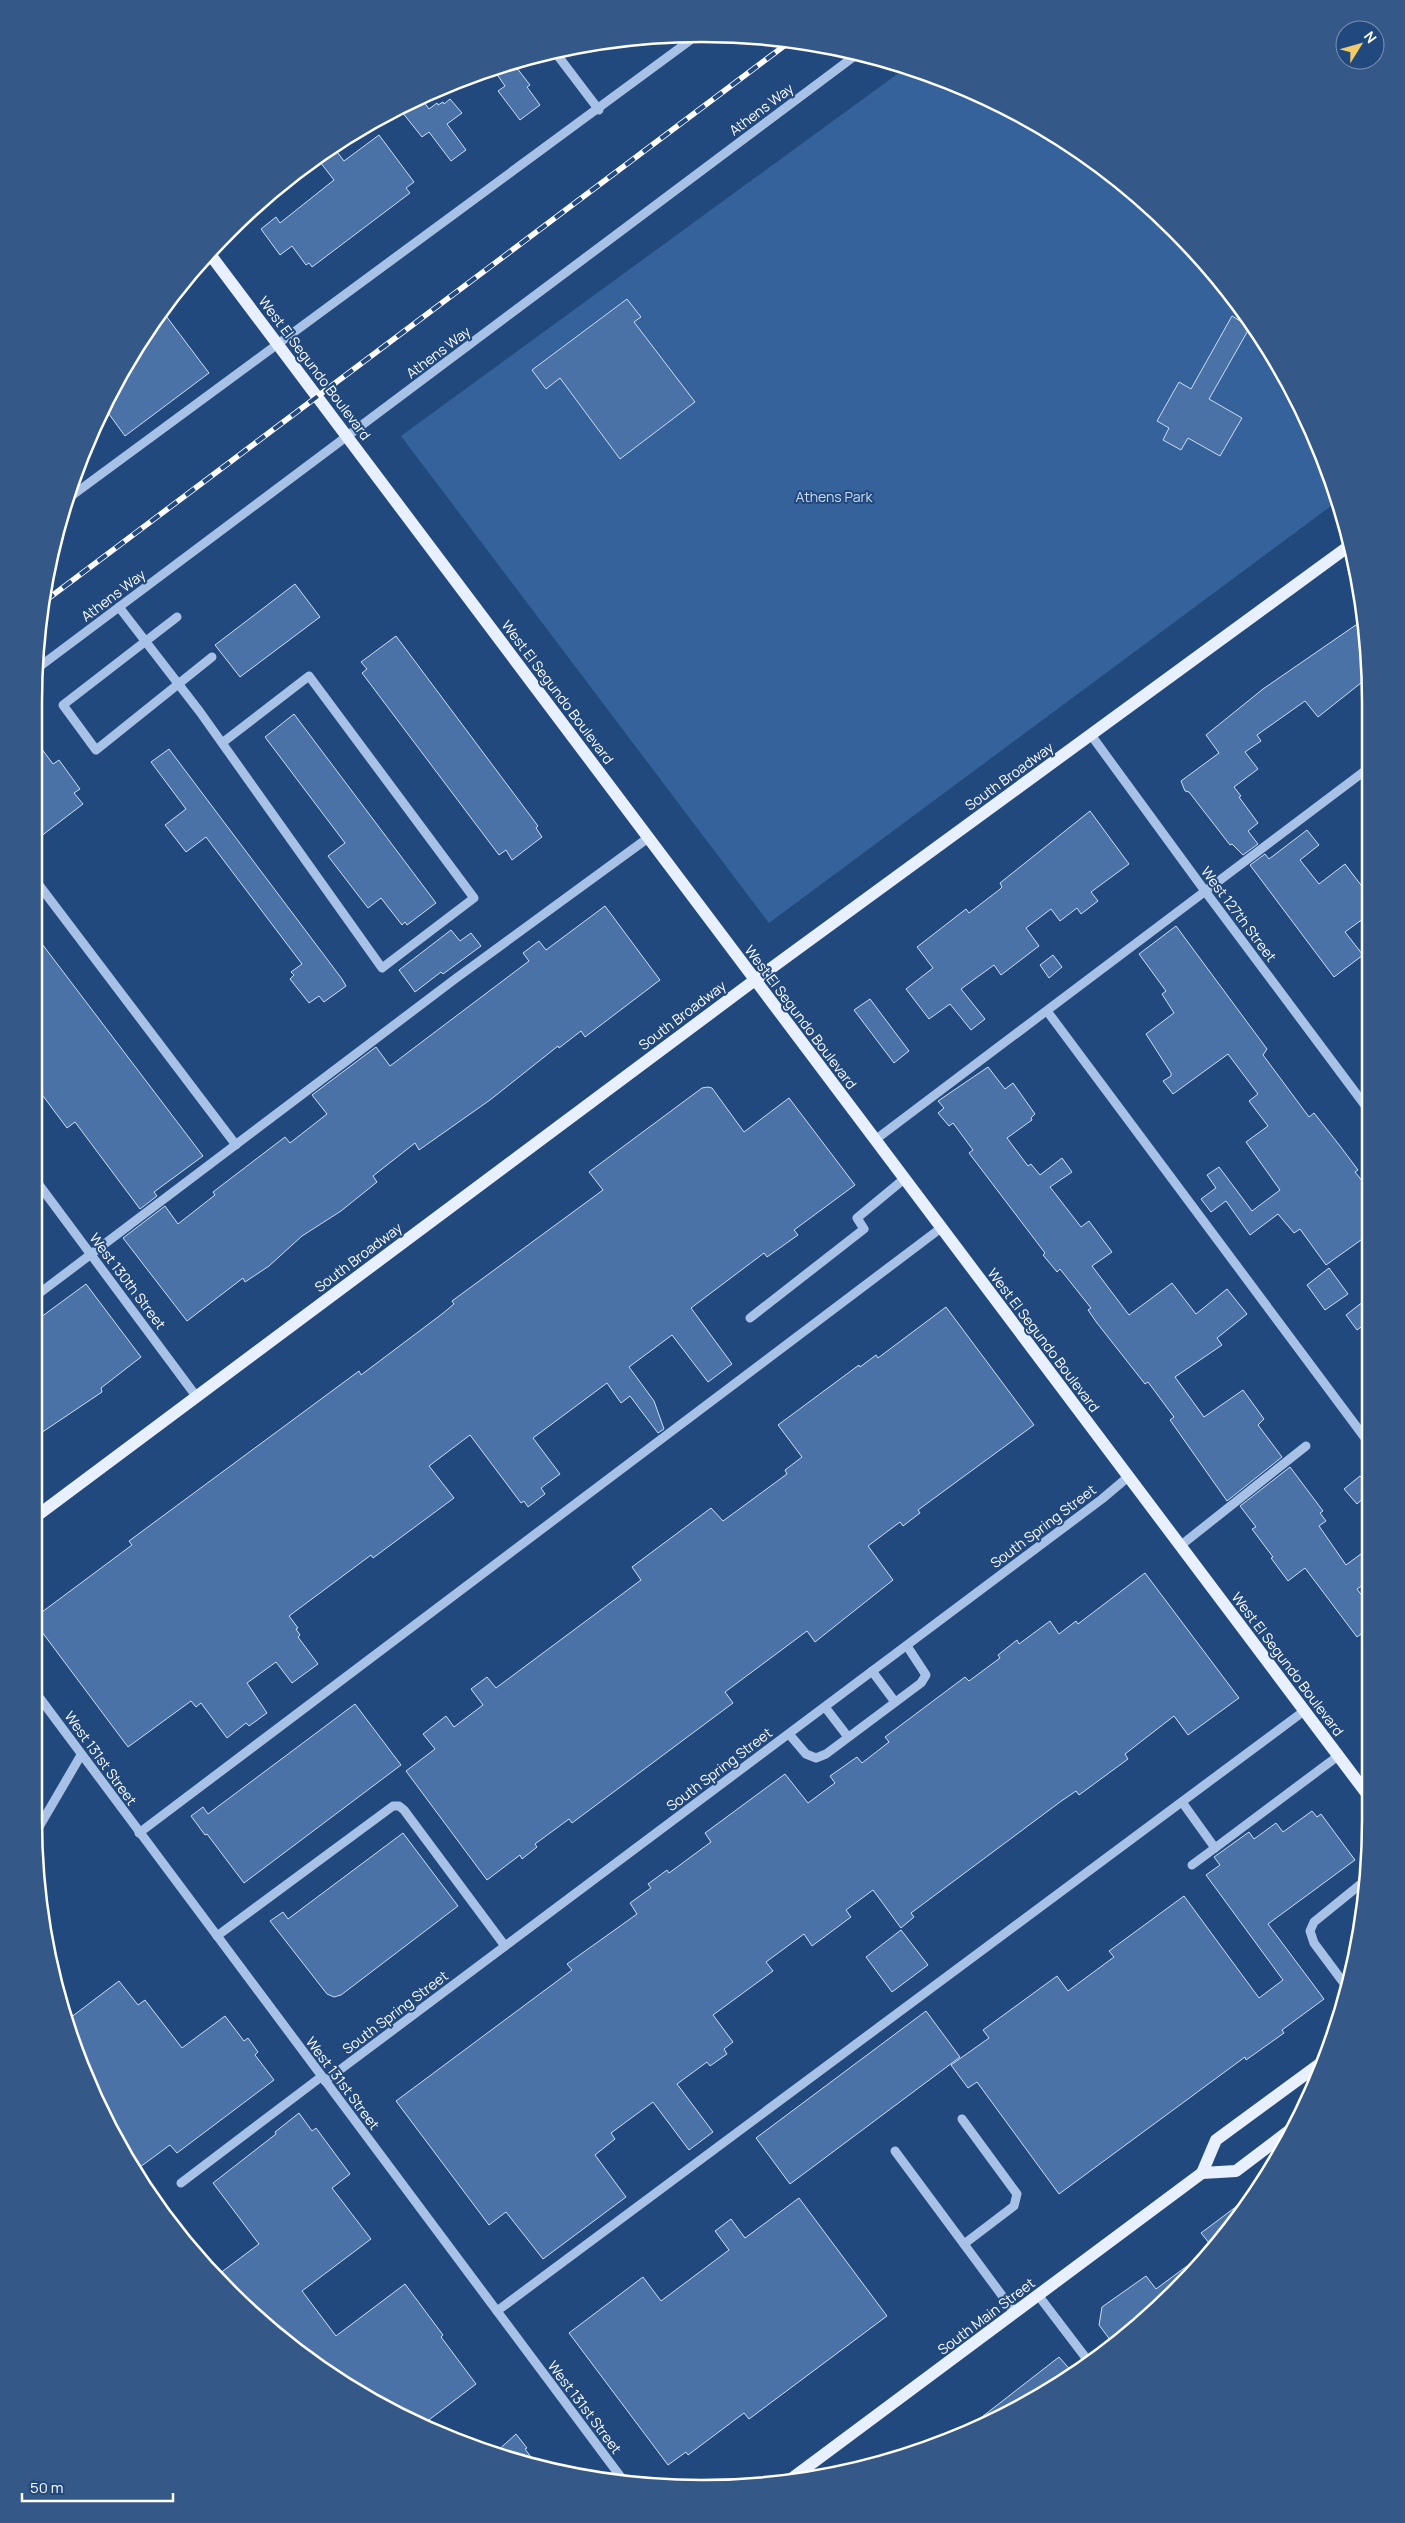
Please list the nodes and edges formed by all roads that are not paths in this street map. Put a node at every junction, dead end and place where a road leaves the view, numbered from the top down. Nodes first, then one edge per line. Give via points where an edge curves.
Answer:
1 (687, 43) edge
2 (560, 58) edge
3 (850, 60) edge
4 (599, 110) junction
5 (214, 259) edge
6 (278, 344) junction
7 (348, 437) junction
8 (78, 491) edge
9 (1344, 550) edge
10 (119, 607) junction
11 (176, 617) dead end
12 (145, 641) junction
13 (212, 657) dead end
14 (44, 663) edge
15 (179, 684) junction
16 (1091, 734) junction
17 (222, 743) junction
18 (1362, 773) edge
19 (648, 838) junction
20 (42, 889) edge
21 (1205, 891) junction
22 (754, 980) junction
23 (1046, 1011) junction
24 (1362, 1101) edge
25 (874, 1140) junction
26 (236, 1145) junction
27 (904, 1179) junction
28 (42, 1189) edge
29 (941, 1228) junction
30 (91, 1255) junction
31 (42, 1291) edge
32 (750, 1318) dead end
33 (196, 1396) junction
34 (1362, 1434) edge
35 (1306, 1446) dead end
36 (1128, 1477) junction
37 (42, 1512) edge
38 (1180, 1546) junction
39 (907, 1646) junction
40 (872, 1671) junction
41 (42, 1701) edge
42 (895, 1702) junction
43 (825, 1707) junction
44 (1304, 1711) junction
45 (789, 1734) junction
46 (848, 1737) junction
47 (81, 1755) junction
48 (1338, 1756) junction
49 (1362, 1788) edge
50 (1182, 1802) junction
51 (42, 1822) edge
52 (138, 1832) junction
53 (1216, 1848) junction
54 (1192, 1865) dead end
55 (1359, 1885) edge
56 (216, 1936) junction
57 (505, 1946) junction
58 (1342, 1981) edge
59 (1314, 2068) edge
60 (323, 2079) junction
61 (962, 2119) dead end
62 (1281, 2137) edge
63 (895, 2150) dead end
64 (1202, 2173) junction
65 (181, 2183) dead end
66 (964, 2244) junction
67 (1038, 2296) junction
68 (497, 2311) junction
69 (1015, 2313) junction
70 (1085, 2357) edge
71 (799, 2473) edge
72 (620, 2475) edge

1 - 4 street
2 - 4 street
3 - 7 street, Athens Way
4 - 6 street
5 - 6 main road, West El Segundo Boulevard
6 - 7 main road, West El Segundo Boulevard
6 - 8 street
7 - 10 street, Athens Way
7 - 19 main road, West El Segundo Boulevard
9 - 16 main road, South Broadway
10 - 12 street
10 - 14 street, Athens Way
11 - 12 street
12 - 15 street
12 - 15 street via 63,705 96,750
13 - 15 street
15 - 17 street
16 - 21 street, West 127th Street
16 - 22 main road, South Broadway
17 - 17 street via 382,968 474,898 309,676
18 - 21 street
19 - 22 main road, West El Segundo Boulevard
19 - 26 street
20 - 26 street
21 - 23 street
21 - 24 street, West 127th Street
22 - 25 main road, West El Segundo Boulevard
22 - 33 main road, South Broadway
23 - 25 street
23 - 34 street
25 - 27 main road, West El Segundo Boulevard
26 - 30 street
27 - 29 main road, West El Segundo Boulevard
27 - 32 street via 856,1218 864,1229
28 - 30 street, West 130th Street
29 - 36 main road, West El Segundo Boulevard
29 - 52 street
30 - 31 street
30 - 33 street, West 130th Street
33 - 37 main road, South Broadway
35 - 38 street
36 - 38 main road, West El Segundo Boulevard
36 - 39 street, South Spring Street
38 - 44 main road, West El Segundo Boulevard
39 - 40 street, South Spring Street
39 - 42 street via 926,1675 922,1682
40 - 42 street
40 - 43 street, South Spring Street
41 - 47 street, West 131st Street
42 - 46 street
43 - 45 street, South Spring Street
43 - 46 street
44 - 48 main road, West El Segundo Boulevard
44 - 50 street
45 - 46 street via 806,1754 816,1758
45 - 57 street, South Spring Street
47 - 51 street
47 - 52 street, West 131st Street
48 - 49 main road, West El Segundo Boulevard
48 - 53 street
50 - 53 street
50 - 68 street
52 - 56 street, West 131st Street
53 - 54 street
55 - 58 street via 1314,1922 1310,1931 1314,1943
56 - 57 street via 393,1806 399,1806
56 - 60 street, West 131st Street
57 - 60 street, South Spring Street
59 - 64 main road via 1216,2140
60 - 65 street, South Spring Street
60 - 68 street, West 131st Street
61 - 66 street via 1018,2194 1014,2206
62 - 64 main road via 1236,2170
63 - 66 street
64 - 67 main road, South Main Street
66 - 69 street
67 - 69 main road, South Main Street
67 - 70 street
68 - 72 street, West 131st Street
69 - 71 main road, South Main Street

